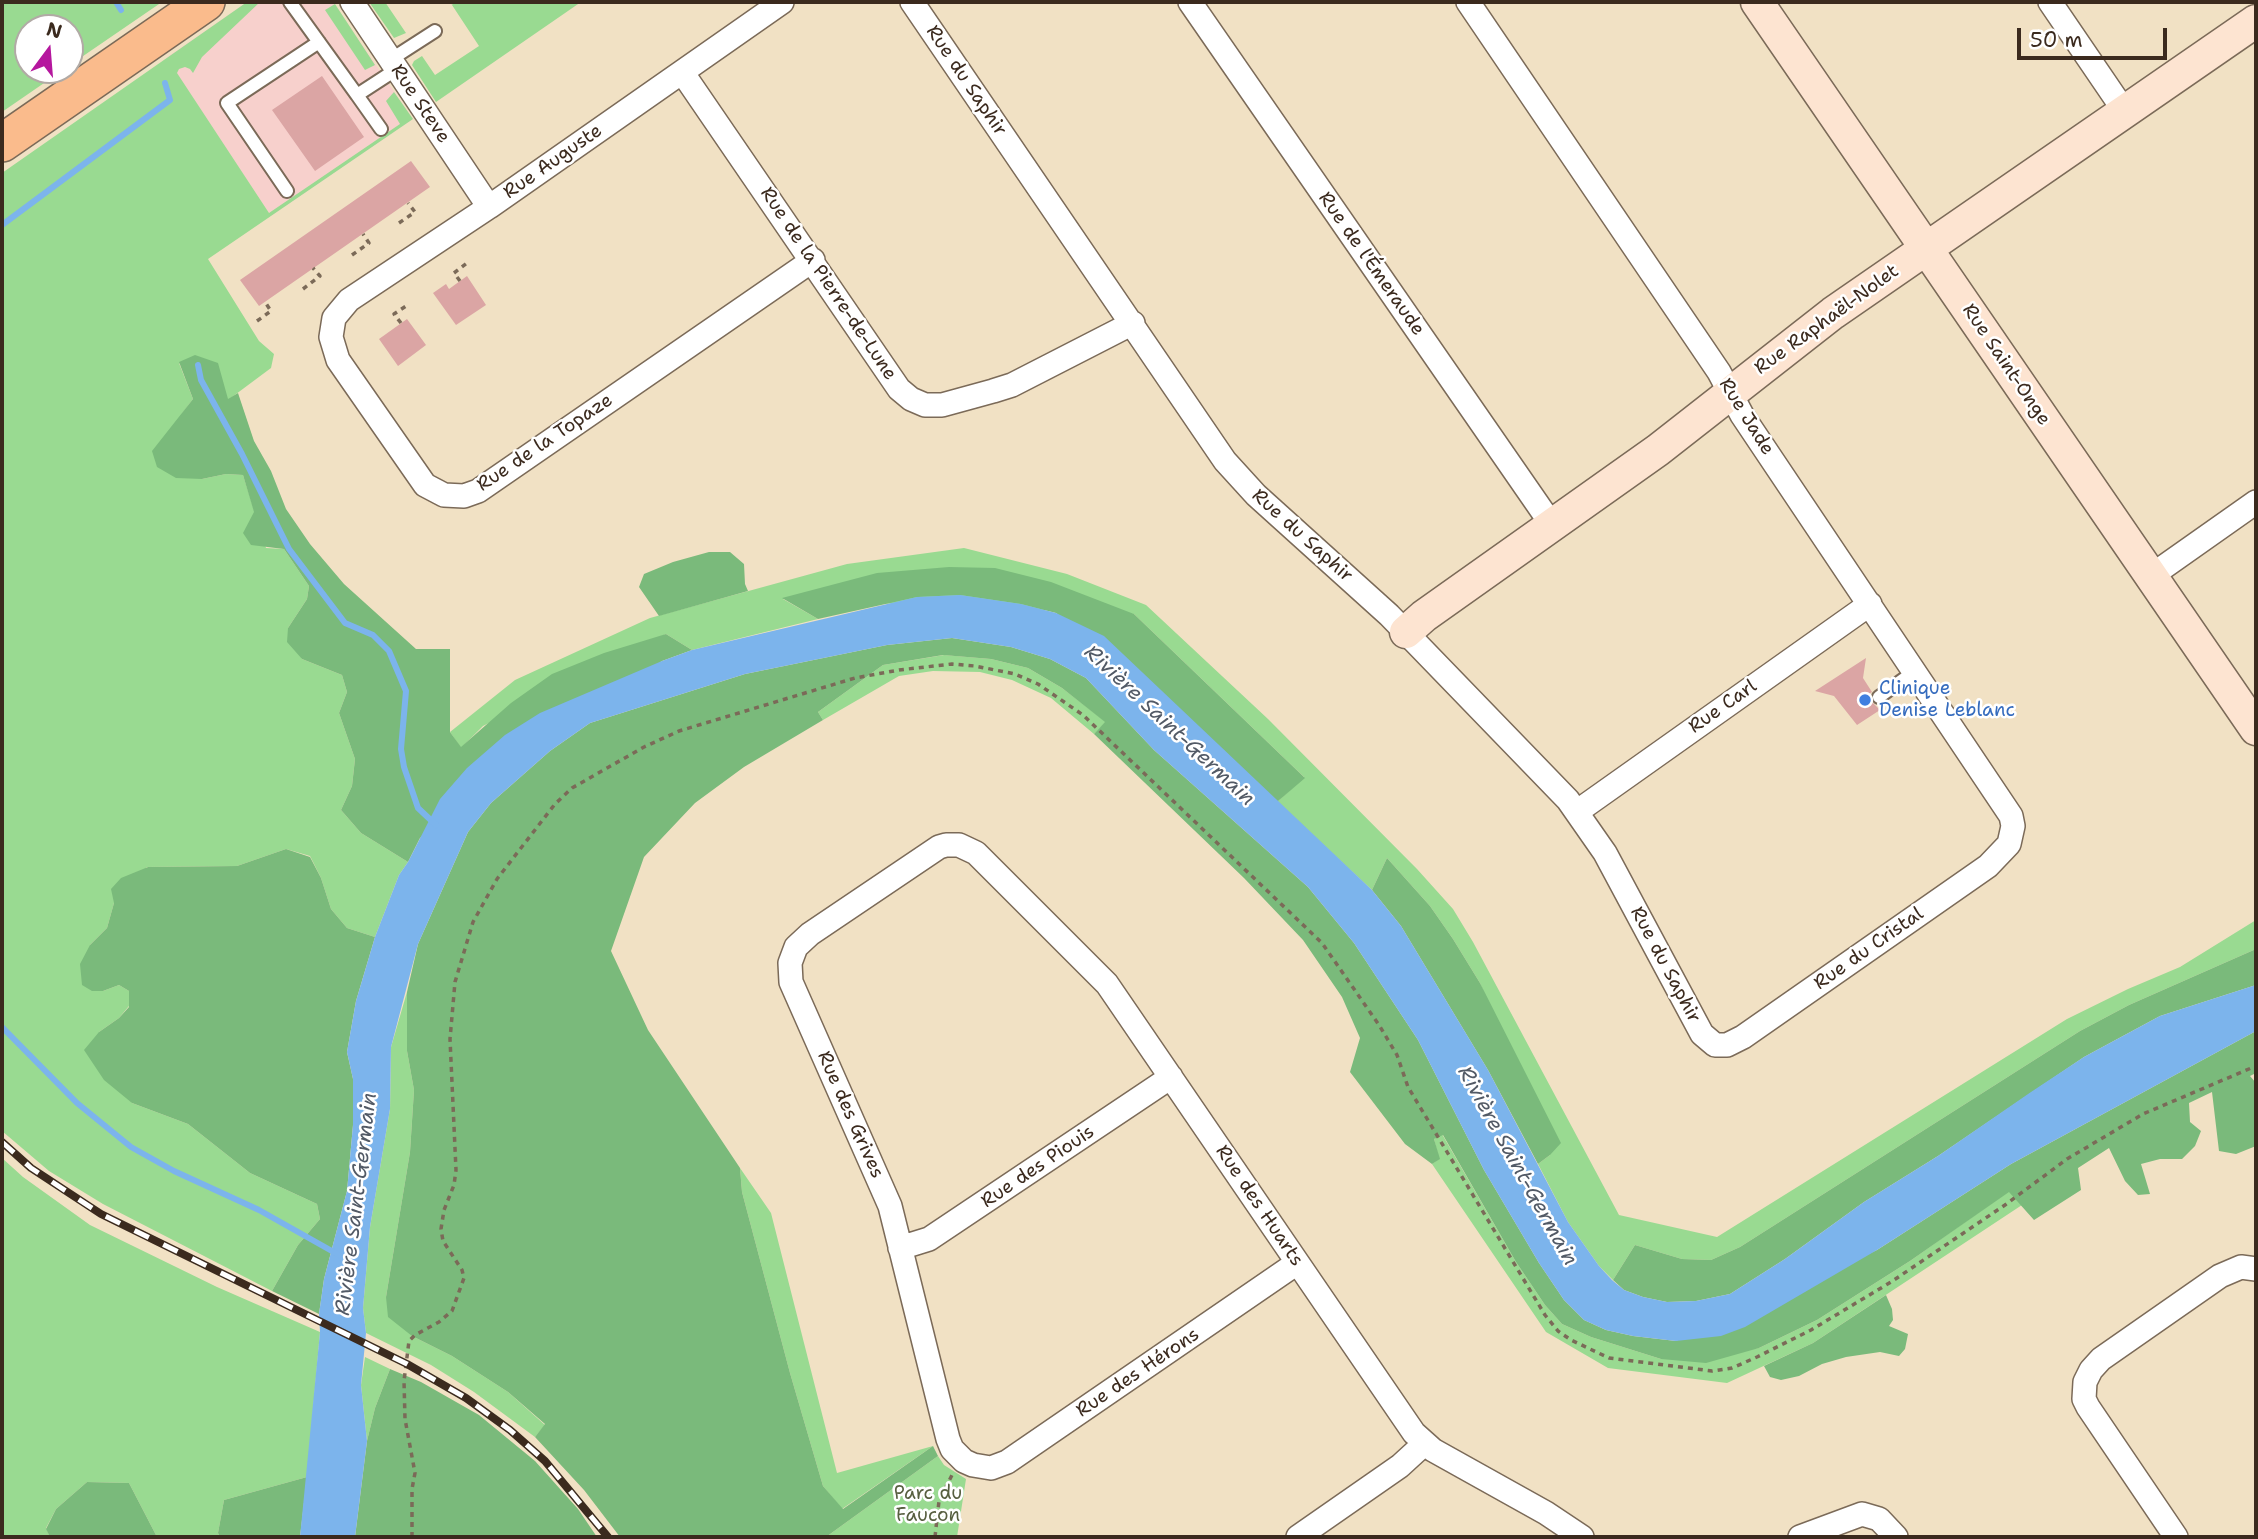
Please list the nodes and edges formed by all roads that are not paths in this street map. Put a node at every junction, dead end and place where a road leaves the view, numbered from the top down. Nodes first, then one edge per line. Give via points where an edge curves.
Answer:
1 (206, 2) edge
2 (352, 2) edge
3 (782, 2) edge
4 (912, 2) edge
5 (1190, 2) edge
6 (1468, 2) edge
7 (1757, 2) edge
8 (2050, 2) edge
9 (297, 4) edge
10 (2256, 21) edge
11 (435, 31) dead end
12 (318, 42) junction
13 (393, 64) junction
14 (682, 72) junction
15 (357, 95) junction
16 (2125, 112) junction
17 (381, 130) dead end
18 (2, 143) edge
19 (287, 191) dead end
20 (489, 206) junction
21 (1926, 248) junction
22 (813, 260) junction
23 (1133, 323) junction
24 (331, 327) joint
25 (1730, 393) junction
26 (2256, 502) edge
27 (1552, 525) junction
28 (2151, 576) junction
29 (1870, 604) junction
30 (1406, 632) junction
31 (1915, 671) junction
32 (1879, 697) dead end
33 (2256, 729) edge
34 (1578, 811) junction
35 (2012, 836) joint
36 (959, 845) joint
37 (1715, 1045) joint
38 (1171, 1077) junction
39 (900, 1248) junction
40 (1297, 1263) junction
41 (2256, 1269) edge
42 (1424, 1444) junction
43 (966, 1461) joint
44 (1298, 1537) edge
45 (1582, 1537) edge
46 (1800, 1537) edge
47 (1896, 1537) edge
48 (2176, 1537) edge

1 - 18 main road
2 - 13 street, Rue Steve
3 - 14 street, Rue Auguste
4 - 23 street, Rue du Saphir
5 - 27 street, Rue de l'Émeraude
6 - 25 street, Rue Jade
7 - 21 street, Rue Saint-Onge
8 - 16 street
9 - 12 lane
10 - 16 street, Rue Raphaël-Nolet
11 - 13 lane
12 - 15 lane
12 - 19 lane via 228,103
13 - 15 lane
13 - 20 street, Rue Steve
14 - 20 street, Rue Auguste
14 - 22 street, Rue de la Pierre-de-Lune
15 - 17 lane
16 - 21 street, Rue Raphaël-Nolet
20 - 24 street, Rue Auguste via 349,300
21 - 25 street, Rue Raphaël-Nolet
21 - 28 street, Rue Saint-Onge
22 - 23 street, Rue de la Pierre-de-Lune via 900,389 925,405 942,405 1012,385
22 - 24 street, Rue de la Topaze via 478,491 464,496 444,495 425,485 338,360
23 - 30 street, Rue du Saphir via 1238,477
25 - 27 street, Rue Raphaël-Nolet
25 - 29 street, Rue Jade
26 - 28 street
27 - 30 street, Rue Raphaël-Nolet
28 - 33 street, Rue Saint-Onge
29 - 31 street, Rue Jade
29 - 34 street, Rue Carl
30 - 34 street, Rue du Saphir
31 - 32 lane
31 - 35 street, Rue Jade via 2006,805 2014,826
34 - 37 street, Rue du Saphir via 1698,1028
35 - 37 street, Rue du Cristal via 1988,866 1743,1037
36 - 38 street, Rue des Huarts via 985,860 1099,974
36 - 39 street, Rue des Grives via 930,852 810,934 796,947 790,963 791,982 890,1206
38 - 39 street, Rue des Piouis via 929,1239
38 - 40 street, Rue des Huarts
39 - 43 street, Rue des Grives via 948,1439
40 - 42 street, Rue des Huarts
40 - 43 street, Rue des Hérons via 1007,1462 990,1468
41 - 48 street via 2226,1272 2101,1359 2085,1382 2088,1406
42 - 44 street
42 - 45 street, Rue des Huarts
46 - 47 street via 1862,1514 1880,1519

